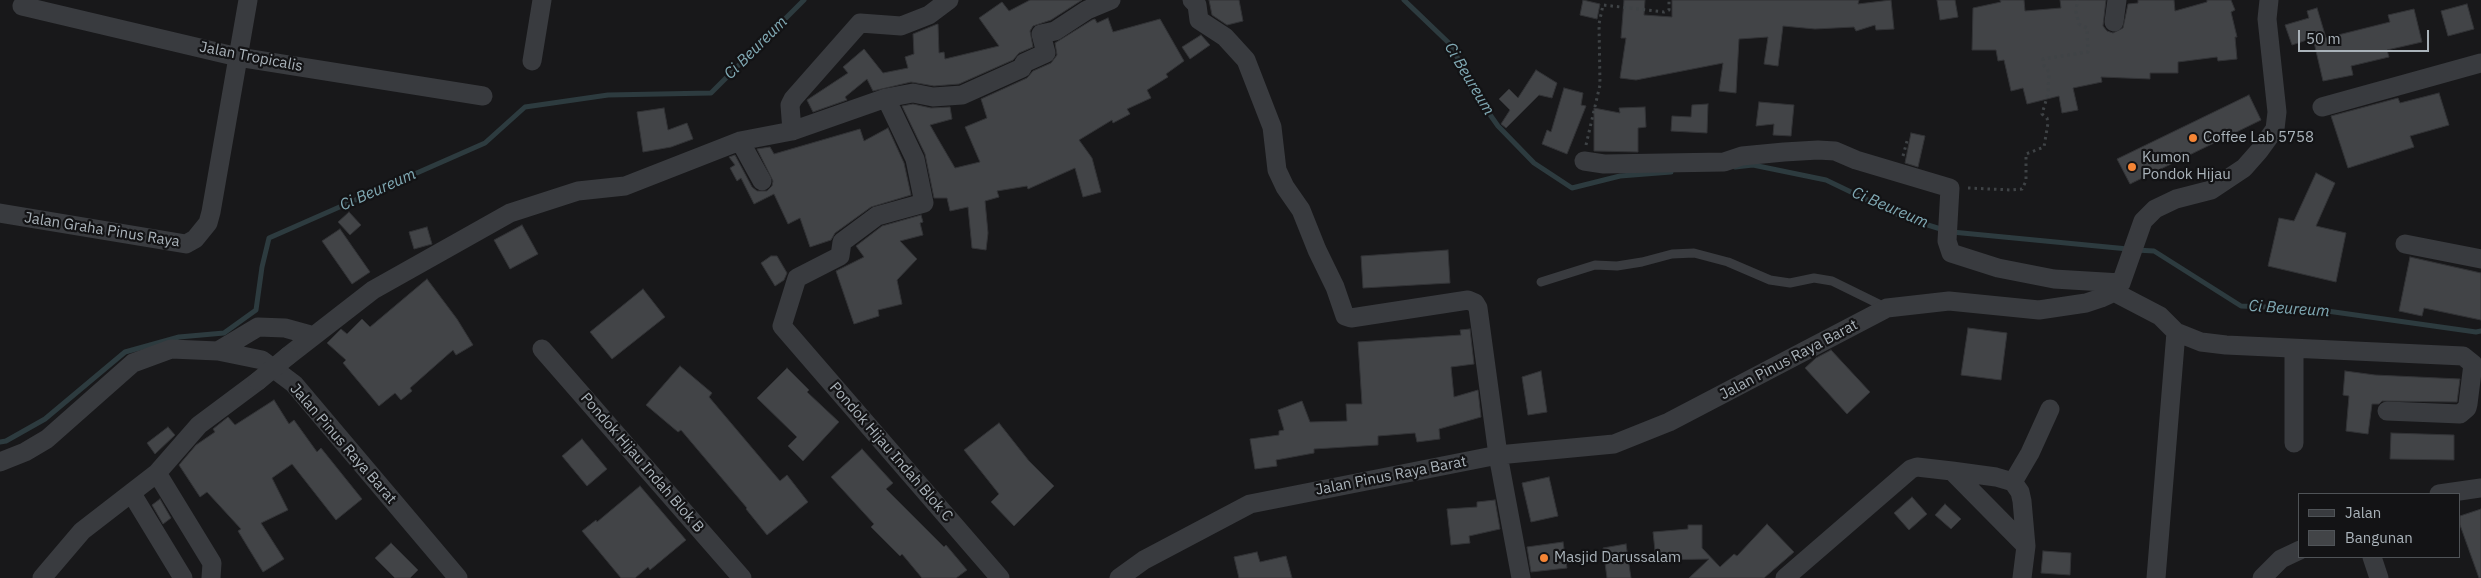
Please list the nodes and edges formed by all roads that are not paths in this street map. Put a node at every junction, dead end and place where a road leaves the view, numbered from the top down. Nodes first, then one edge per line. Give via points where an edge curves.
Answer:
1 (248, 0) edge
2 (542, 0) edge
3 (950, 0) edge
4 (1111, 0) edge
5 (1192, 0) edge
6 (2117, 0) edge
7 (2269, 0) edge
8 (22, 6) dead end
9 (2114, 22) dead end
10 (238, 57) junction
11 (532, 61) dead end
12 (2481, 63) edge
13 (483, 96) dead end
14 (886, 98) junction
15 (2322, 108) dead end
16 (792, 132) junction
17 (740, 141) junction
18 (1584, 160) road end
19 (762, 181) dead end
20 (0, 213) edge
21 (2405, 244) dead end
22 (2481, 259) edge
23 (1541, 282) dead end
24 (2119, 284) junction
25 (1887, 308) junction
26 (2176, 332) junction
27 (314, 336) junction
28 (2294, 348) junction
29 (542, 349) dead end
30 (218, 351) junction
31 (2050, 409) dead end
32 (2387, 411) dead end
33 (2294, 443) dead end
34 (1498, 455) junction
35 (0, 462) edge
36 (1952, 471) junction
37 (157, 473) junction
38 (2013, 482) junction
39 (2481, 488) edge
40 (2446, 493) edge
41 (132, 494) junction
42 (2026, 546) junction
43 (2298, 551) edge
44 (2372, 558) edge
45 (42, 578) edge
46 (183, 578) edge
47 (211, 578) edge
48 (458, 578) edge
49 (742, 578) edge
50 (1000, 578) edge
51 (1119, 578) edge
52 (1521, 578) edge
53 (1785, 578) edge
54 (2022, 578) edge
55 (2156, 578) edge
56 (2262, 578) edge
57 (2379, 578) edge

1 - 10 street, Jalan Graha Pinus Raya
2 - 11 street
3 - 16 street via 929,15 901,26 860,23 793,99 790,105
4 - 14 street via 1087,10 1055,30 1041,34 1046,54 962,95 913,93
5 - 34 street via 1197,5 1199,20 1225,37 1246,60 1272,127 1277,170 1301,210 1345,316 1351,318 1468,300 1475,303
6 - 9 street
7 - 24 street via 2266,19 2277,112 2275,129 2259,151 2211,190 2176,199 2155,209 2143,221
8 - 10 street, Jalan Tropicalis
10 - 13 street, Jalan Tropicalis
10 - 20 street, Jalan Graha Pinus Raya via 208,223 190,242 186,244
12 - 15 street
14 - 16 street
14 - 50 street, Pondok Hijau Indah Blok C via 915,159 924,203 877,216 842,242 840,256 797,278 782,326
16 - 17 street
17 - 19 street
17 - 27 street via 625,186 578,191 510,213 373,290
18 - 24 street via 1604,164 1724,162 1742,156 1835,151 1950,188 1947,241 1951,253 1998,268 2054,279
21 - 22 street
23 - 25 lane via 1595,265 1617,266 1672,254 1694,253 1728,262 1770,280 1790,283 1814,278 1832,281
24 - 25 street, Jalan Pinus Raya Barat via 2086,303 2039,310 1949,301
24 - 26 street
25 - 34 street, Jalan Pinus Raya Barat via 1669,422 1614,444
26 - 28 street via 2201,342
26 - 55 street
27 - 30 street via 285,328 258,327
27 - 37 street, bridge via 199,425
28 - 32 street via 2464,356 2473,364 2468,404 2460,414
28 - 33 street
29 - 49 street, Pondok Hijau Indah Blok B
30 - 35 street, Jalan Pinus Raya Barat via 172,349 133,363 47,439
30 - 48 street, Jalan Pinus Raya Barat via 262,360 294,384
31 - 38 street
34 - 51 street, Jalan Pinus Raya Barat via 1250,504 1144,560
34 - 52 street
36 - 38 street
36 - 42 street
36 - 53 street via 1911,469
37 - 41 street
37 - 47 street via 212,563
38 - 42 street via 2022,501
39 - 40 street
41 - 45 street via 82,532
41 - 46 street
42 - 54 street
43 - 56 street via 2281,559
44 - 57 street

